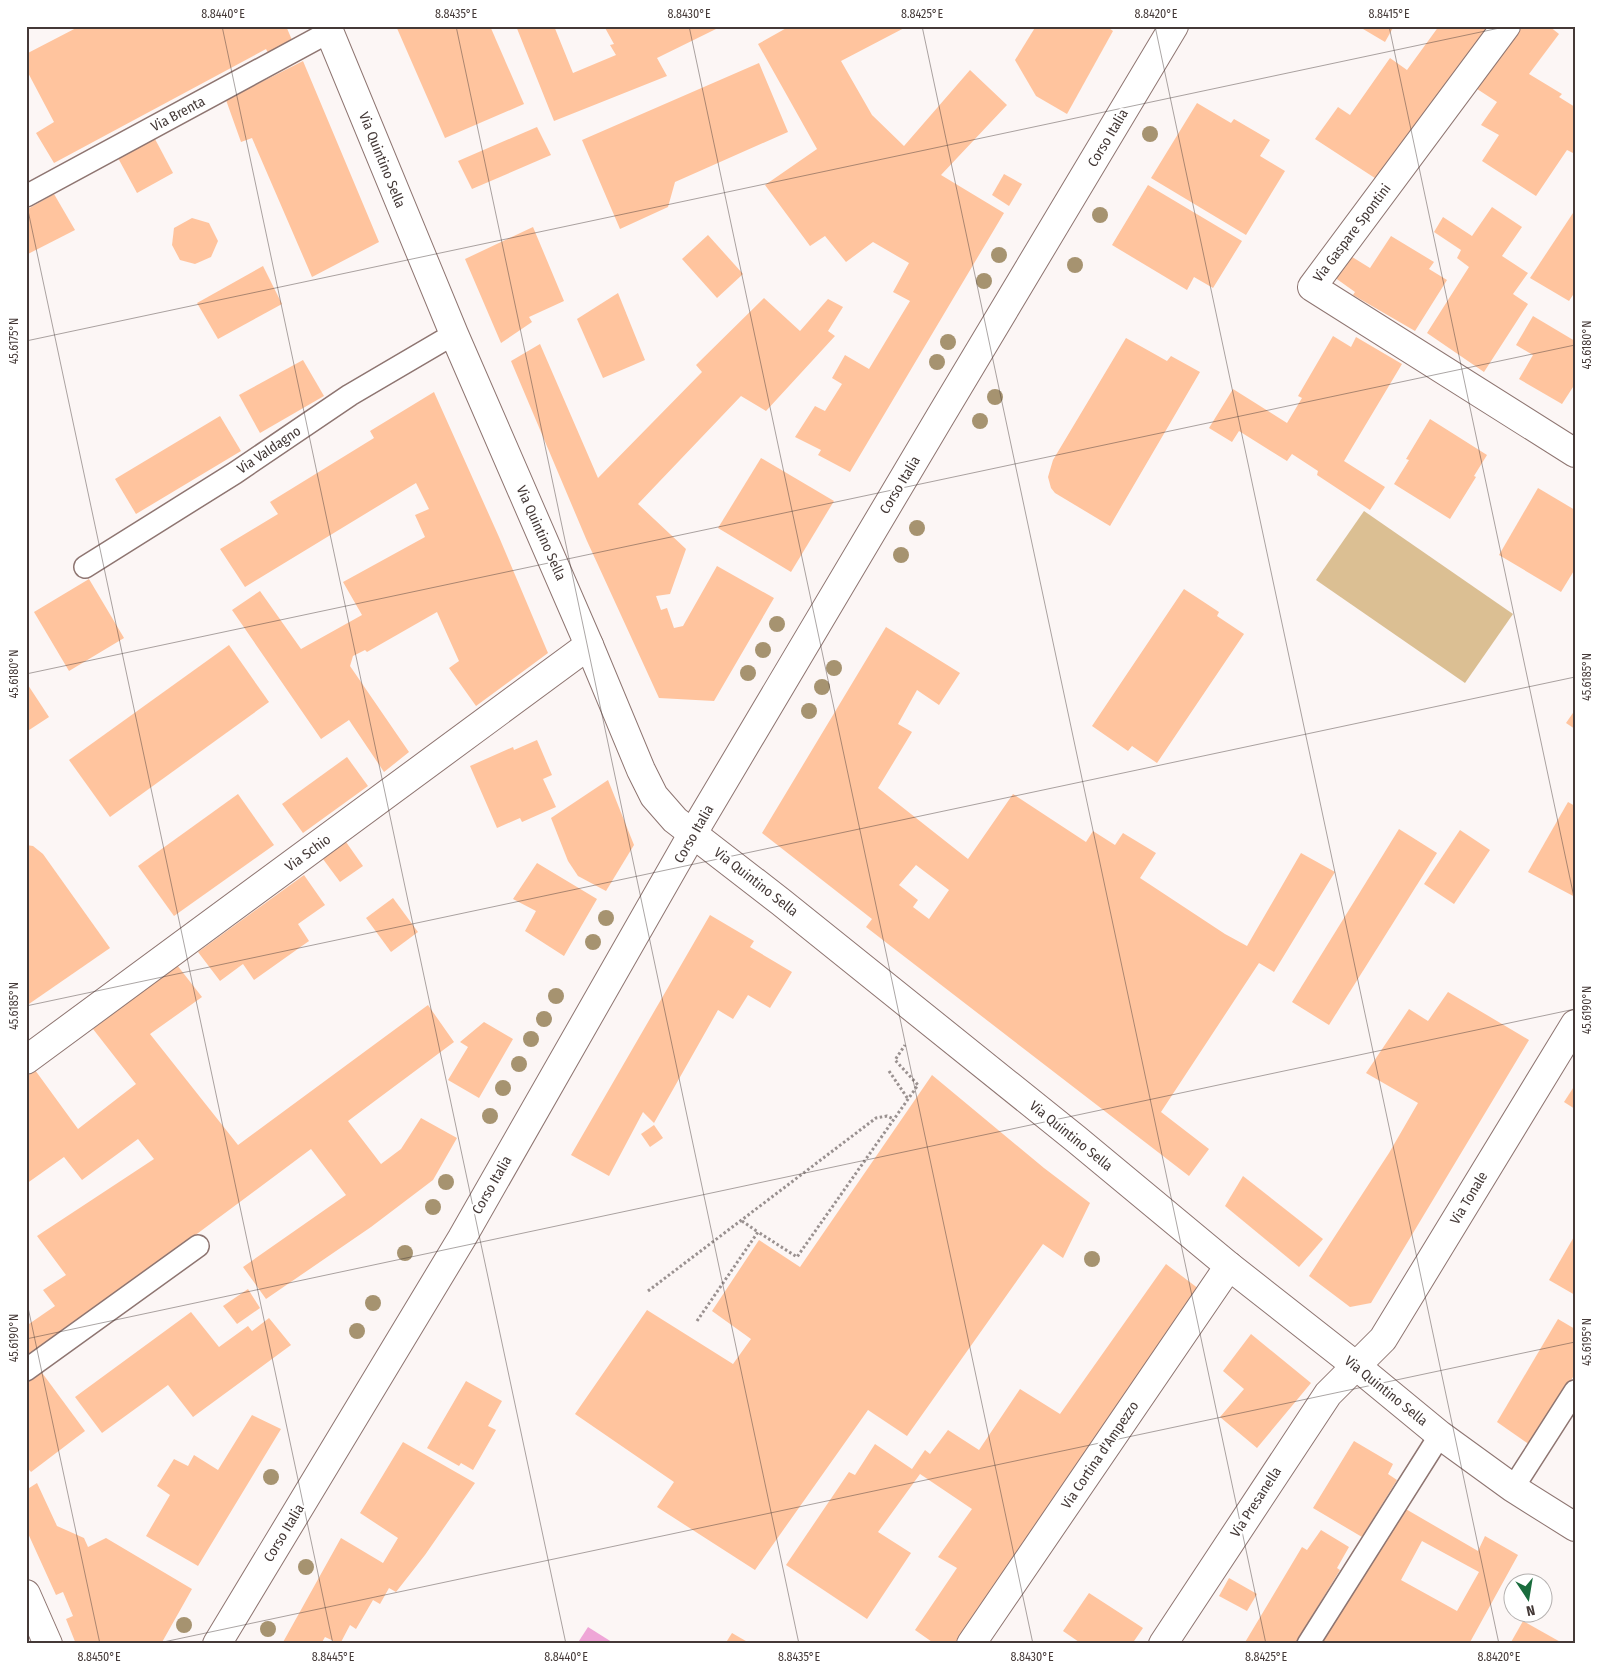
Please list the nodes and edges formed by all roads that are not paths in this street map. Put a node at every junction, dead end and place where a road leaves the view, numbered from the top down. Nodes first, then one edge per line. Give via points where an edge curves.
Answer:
1 (1174, 26) edge
2 (1506, 26) edge
3 (328, 29) edge
4 (26, 196) edge
5 (454, 334) junction
6 (1575, 453) edge
7 (84, 567) dead end
8 (589, 645) junction
9 (693, 833) junction
10 (1575, 1024) edge
11 (26, 1060) edge
12 (198, 1246) dead end
13 (1228, 1266) junction
14 (1355, 1365) junction
15 (26, 1370) edge
16 (1575, 1391) edge
17 (1440, 1435) junction
18 (1513, 1488) junction
19 (1575, 1527) edge
20 (26, 1594) edge
21 (48, 1644) edge
22 (217, 1644) edge
23 (971, 1644) edge
24 (1163, 1644) edge
25 (1308, 1644) edge

1 - 9 street, Corso Italia
2 - 6 street, Via Gaspare Spontini via 1312,287
3 - 4 lane, Via Brenta
3 - 5 street, Via Quintino Sella
5 - 7 lane, Via Valdagno via 350,395
5 - 8 street, Via Quintino Sella
8 - 9 street, Via Quintino Sella via 654,796 675,820
8 - 11 street, Via Schio
9 - 13 street, Via Quintino Sella
9 - 22 street, Corso Italia via 462,1238
10 - 14 street, Via Tonale via 1383,1339
12 - 15 lane
13 - 14 street, Via Quintino Sella
13 - 23 street, Via Cortina d'Ampezzo
14 - 17 street, Via Quintino Sella
14 - 24 street, Via Presanella via 1328,1394
16 - 18 lane
17 - 18 street, Via Quintino Sella
17 - 25 lane, Via Quintino Sella
18 - 19 street, Via Quintino Sella
20 - 21 street

